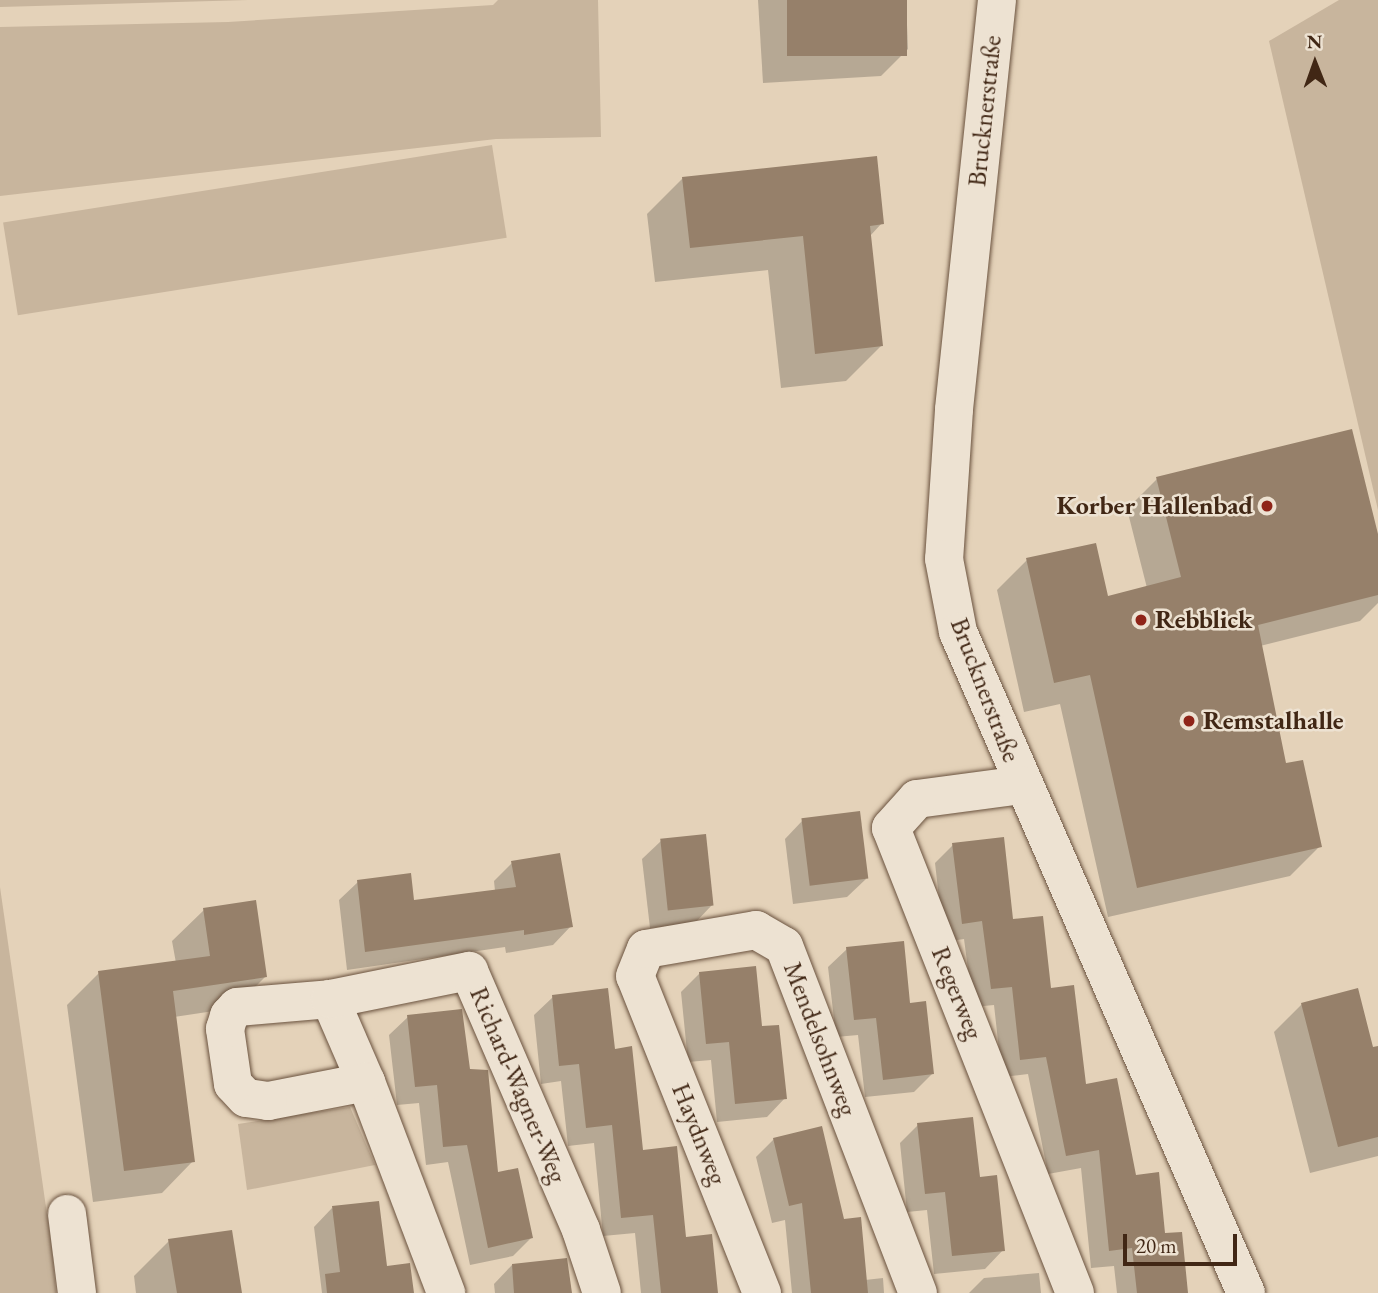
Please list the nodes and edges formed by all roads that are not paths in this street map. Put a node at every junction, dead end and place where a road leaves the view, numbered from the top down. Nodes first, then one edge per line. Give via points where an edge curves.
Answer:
1 (997, 0) edge
2 (1022, 785) junction
3 (635, 976) joint
4 (330, 999) junction
5 (366, 1083) junction
6 (67, 1214) dead end
7 (77, 1293) edge
8 (446, 1293) edge
9 (602, 1293) edge
10 (762, 1293) edge
11 (918, 1293) edge
12 (1075, 1293) edge
13 (1246, 1293) edge

1 - 2 street, Brucknerstraße via 954,410 944,559 958,632
2 - 12 street, Regerweg via 918,799 891,828
2 - 13 street, Brucknerstraße
3 - 10 street, Haydnweg
3 - 11 street, Mendelsohnweg via 646,949 756,930 784,946
4 - 5 street
4 - 5 street via 237,1007 225,1029 233,1084 246,1098 268,1101
4 - 9 street, Richard-Wagner-Weg via 469,971 581,1230
5 - 8 street
6 - 7 street

